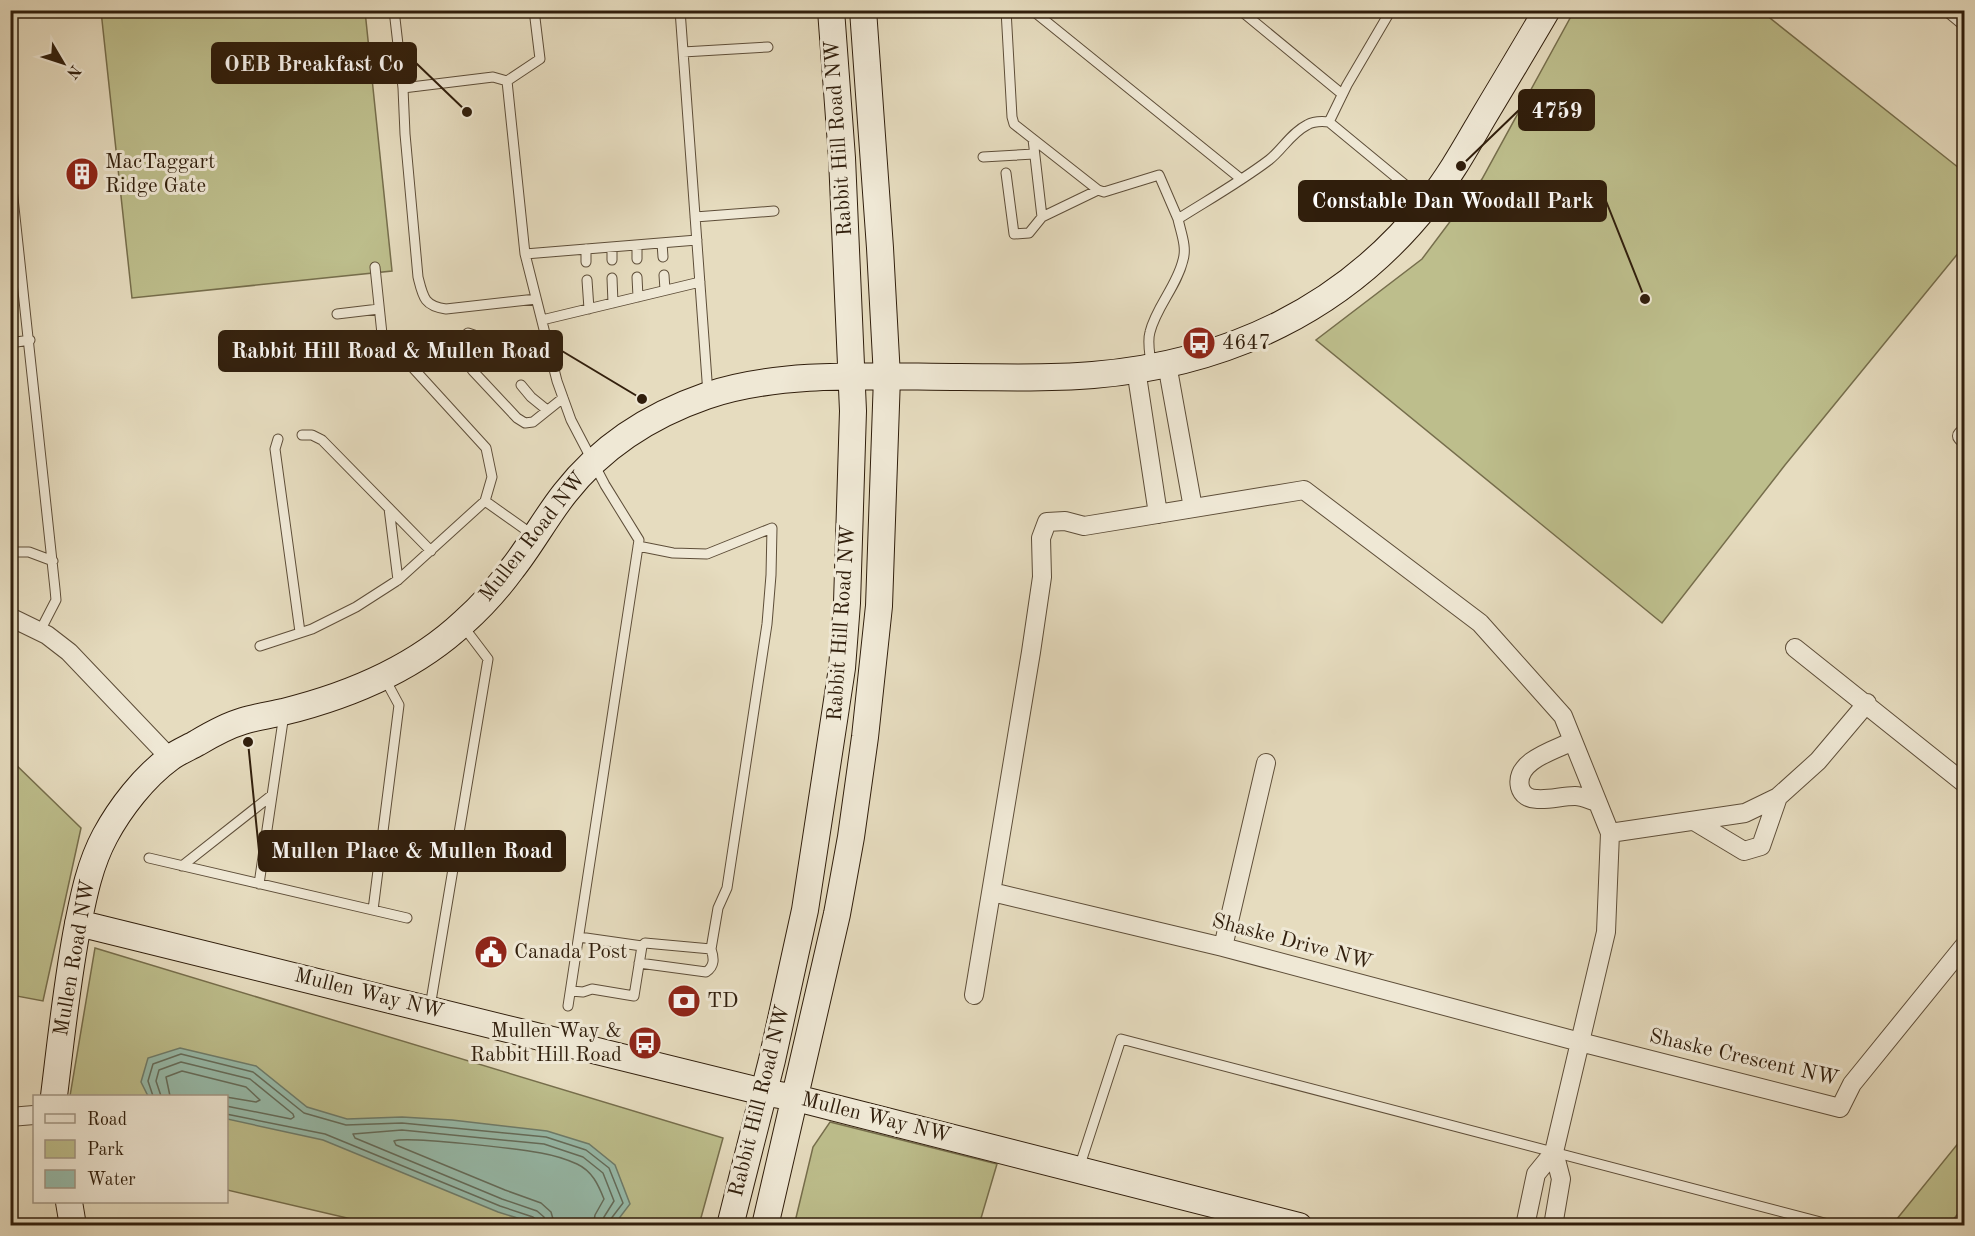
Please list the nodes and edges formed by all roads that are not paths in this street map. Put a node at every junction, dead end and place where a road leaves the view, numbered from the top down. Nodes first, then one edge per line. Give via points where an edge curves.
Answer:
1 (394, 10) edge
2 (534, 10) edge
3 (680, 10) edge
4 (831, 10) edge
5 (863, 10) edge
6 (1006, 10) edge
7 (1032, 10) edge
8 (1240, 10) edge
9 (1391, 10) edge
10 (1547, 10) edge
11 (768, 47) dead end
12 (683, 52) junction
13 (507, 81) junction
14 (403, 88) junction
15 (1342, 94) junction
16 (1329, 122) junction
17 (1033, 139) junction
18 (1034, 154) junction
19 (983, 157) dead end
20 (10, 170) edge
21 (1006, 173) dead end
22 (1241, 179) junction
23 (1098, 190) junction
24 (1428, 203) junction
25 (774, 211) dead end
26 (695, 217) junction
27 (1042, 217) junction
28 (1178, 219) junction
29 (697, 240) junction
30 (662, 243) junction
31 (637, 245) junction
32 (612, 247) junction
33 (586, 249) junction
34 (525, 254) junction
35 (663, 257) dead end
36 (637, 259) dead end
37 (612, 260) dead end
38 (586, 262) dead end
39 (375, 267) dead end
40 (664, 275) dead end
41 (637, 276) dead end
42 (612, 278) dead end
43 (587, 280) dead end
44 (700, 282) junction
45 (665, 290) junction
46 (638, 297) junction
47 (536, 299) junction
48 (613, 303) junction
49 (379, 309) junction
50 (589, 309) junction
51 (336, 314) dead end
52 (542, 320) junction
53 (30, 340) junction
54 (10, 343) edge
55 (494, 354) dead end
56 (1152, 366) junction
57 (887, 377) junction
58 (852, 378) junction
59 (521, 385) dead end
60 (708, 395) junction
61 (563, 398) junction
62 (547, 410) junction
63 (1965, 434) edge
64 (302, 435) dead end
65 (1965, 438) edge
66 (278, 439) dead end
67 (594, 460) junction
68 (485, 501) junction
69 (390, 508) junction
70 (1193, 508) junction
71 (1158, 514) junction
72 (535, 537) junction
73 (638, 546) junction
74 (431, 551) junction
75 (10, 552) edge
76 (53, 561) junction
77 (398, 579) junction
78 (10, 617) edge
79 (462, 624) junction
80 (40, 631) junction
81 (300, 632) junction
82 (260, 646) dead end
83 (1795, 648) dead end
84 (384, 676) junction
85 (1867, 704) junction
86 (285, 711) junction
87 (1573, 741) junction
88 (170, 758) junction
89 (1266, 763) dead end
90 (1965, 783) edge
91 (272, 795) junction
92 (1778, 797) junction
93 (1597, 802) junction
94 (1694, 821) junction
95 (1610, 833) junction
96 (149, 858) dead end
97 (182, 866) junction
98 (259, 884) junction
99 (992, 892) junction
100 (373, 910) junction
101 (407, 918) dead end
102 (78, 923) junction
103 (579, 937) junction
104 (642, 946) junction
105 (1965, 946) edge
106 (1223, 947) junction
107 (711, 949) junction
108 (639, 963) junction
109 (571, 991) junction
110 (974, 995) dead end
111 (568, 1006) dead end
112 (429, 1009) junction
113 (1580, 1042) junction
114 (763, 1092) junction
115 (54, 1095) edge
116 (796, 1098) junction
117 (33, 1115) edge
118 (10, 1117) edge
119 (1554, 1152) junction
120 (1078, 1170) junction
121 (69, 1203) edge
122 (73, 1226) edge
123 (730, 1226) edge
124 (765, 1226) edge
125 (1299, 1226) edge
126 (1525, 1226) edge
127 (1553, 1226) edge
128 (1836, 1226) edge

1 - 14 lane
2 - 13 lane via 540,59
3 - 12 lane
4 - 58 street, Rabbit Hill Road NW
5 - 57 street, Rabbit Hill Road NW
6 - 17 lane via 1012,117 1014,124
7 - 22 lane
8 - 15 lane
9 - 15 lane
10 - 24 street, Mullen Road NW via 1465,149
11 - 12 lane
12 - 26 lane
13 - 14 lane via 493,77
13 - 34 lane
14 - 47 lane via 418,277 424,297 433,307 446,309
15 - 16 lane
16 - 22 lane via 1320,121 1297,131 1281,150
16 - 24 lane
17 - 18 lane
17 - 23 lane
18 - 19 lane
18 - 27 lane
20 - 53 lane
21 - 27 lane via 1014,234 1029,233
22 - 28 lane
23 - 27 lane
23 - 28 lane via 1111,192 1159,176
24 - 56 street, Mullen Road NW via 1379,257 1318,304 1232,347
25 - 26 lane
26 - 29 lane
28 - 56 lane via 1184,259 1150,331
29 - 30 lane
29 - 44 lane
30 - 31 lane
30 - 35 lane
31 - 32 lane
31 - 36 lane
32 - 33 lane
32 - 37 lane
33 - 34 lane
33 - 38 lane
34 - 47 lane
39 - 49 lane
40 - 45 lane
41 - 46 lane
42 - 48 lane
43 - 50 lane
44 - 45 lane
44 - 60 lane
45 - 46 lane
46 - 48 lane
47 - 52 lane
48 - 50 lane
49 - 51 lane
49 - 68 lane via 382,334 486,448 492,477
50 - 52 lane
52 - 61 lane
53 - 54 lane
53 - 76 lane
55 - 62 lane via 468,333 458,343 457,350 473,371 517,418 533,422
56 - 57 street, Mullen Road NW via 1090,376
56 - 70 street
56 - 71 street
57 - 58 street, Mullen Road NW
57 - 116 street, Rabbit Hill Road NW via 879,606 872,678 851,837
58 - 60 street, Mullen Road NW via 762,382
58 - 114 street, Rabbit Hill Road NW via 850,525 842,668 805,910
59 - 62 lane
60 - 67 street, Mullen Road NW via 651,420
61 - 62 lane
61 - 67 lane
63 - 65 street
64 - 69 lane via 322,440
66 - 81 lane via 275,449
67 - 72 street, Mullen Road NW via 564,494
67 - 73 lane via 639,540
68 - 72 lane
68 - 74 lane
69 - 74 lane
69 - 77 lane
70 - 71 street
70 - 87 street via 1304,490 1480,623 1563,716
71 - 99 street via 1084,526 1047,522 1041,538 1042,577
72 - 79 street, Mullen Road NW via 512,570
73 - 103 lane
73 - 107 lane via 706,554 772,528 761,669 727,888 718,908
74 - 77 lane
75 - 76 lane via 28,552
76 - 80 lane via 56,600
77 - 81 lane via 356,607
78 - 80 street
79 - 84 street, Mullen Road NW via 425,653
79 - 112 lane via 488,659
80 - 88 street via 69,652
81 - 82 lane
83 - 85 street
84 - 86 street, Mullen Road NW via 350,692
84 - 100 lane via 399,705
85 - 90 street
85 - 92 street via 1818,761
86 - 88 street, Mullen Road NW via 228,726
86 - 91 lane
87 - 93 street
87 - 93 street via 1528,764 1521,772 1522,793 1540,800 1577,795
88 - 102 street, Mullen Road NW via 133,795 105,835 91,869
89 - 106 street
91 - 97 lane
91 - 98 lane
92 - 94 street via 1745,813
92 - 94 street via 1761,846 1744,851
93 - 95 street
94 - 95 street
95 - 113 street via 1606,932
96 - 97 lane
97 - 98 lane
98 - 100 lane
99 - 106 street, Shaske Drive NW
99 - 110 street
100 - 101 lane
102 - 112 street, Mullen Way NW
102 - 115 street, Mullen Road NW
103 - 104 lane
103 - 109 lane
104 - 107 lane via 645,943
104 - 108 lane
105 - 113 street, Shaske Crescent NW via 1852,1084 1840,1108
106 - 113 street, Shaske Drive NW
107 - 108 lane via 713,963 706,972
108 - 109 lane via 634,996 592,989
109 - 111 lane
112 - 114 street, Mullen Way NW
113 - 119 street
114 - 116 street, Mullen Way NW
114 - 123 street, Rabbit Hill Road NW
116 - 120 street, Mullen Way NW
116 - 124 street, Rabbit Hill Road NW
117 - 118 street
119 - 120 lane via 1121,1040
119 - 126 street via 1536,1174
119 - 127 street via 1561,1179
119 - 128 lane
120 - 125 street, Mullen Way NW
121 - 122 street

